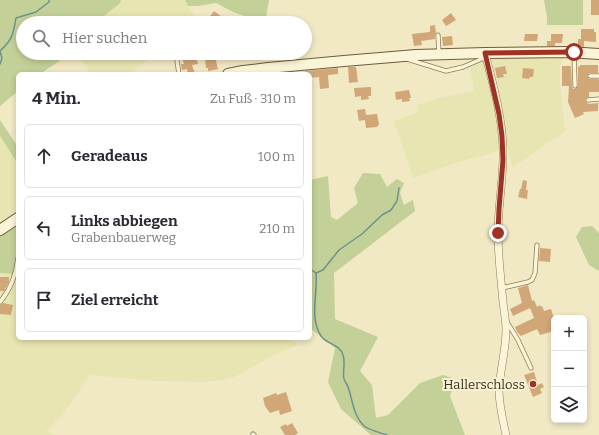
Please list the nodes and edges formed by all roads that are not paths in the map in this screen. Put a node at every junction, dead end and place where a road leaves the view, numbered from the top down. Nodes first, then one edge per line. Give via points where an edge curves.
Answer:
1 (438, 35) dead end
2 (574, 52) junction
3 (439, 54) junction
4 (599, 54) edge
5 (485, 55) junction
6 (405, 56) junction
7 (177, 61) dead end
8 (179, 72) edge
9 (238, 72) edge
10 (590, 76) dead end
11 (599, 76) edge
12 (575, 86) dead end
13 (599, 99) edge
14 (588, 100) dead end
15 (16, 221) edge
16 (0, 230) edge
17 (537, 245) dead end
18 (16, 270) edge
19 (502, 288) junction
20 (0, 302) edge
21 (505, 320) junction
22 (531, 368) dead end
23 (506, 435) edge

1 - 3 lane
2 - 4 street
2 - 5 street
2 - 12 lane
3 - 5 street
3 - 6 street
5 - 6 lane via 463,67 446,71
5 - 19 street via 503,142 498,233
6 - 9 street
7 - 8 lane
10 - 11 lane
13 - 14 lane
15 - 16 street
17 - 19 lane via 532,280
18 - 20 lane via 12,286
19 - 21 street
21 - 22 lane
21 - 23 street via 506,339 499,396

